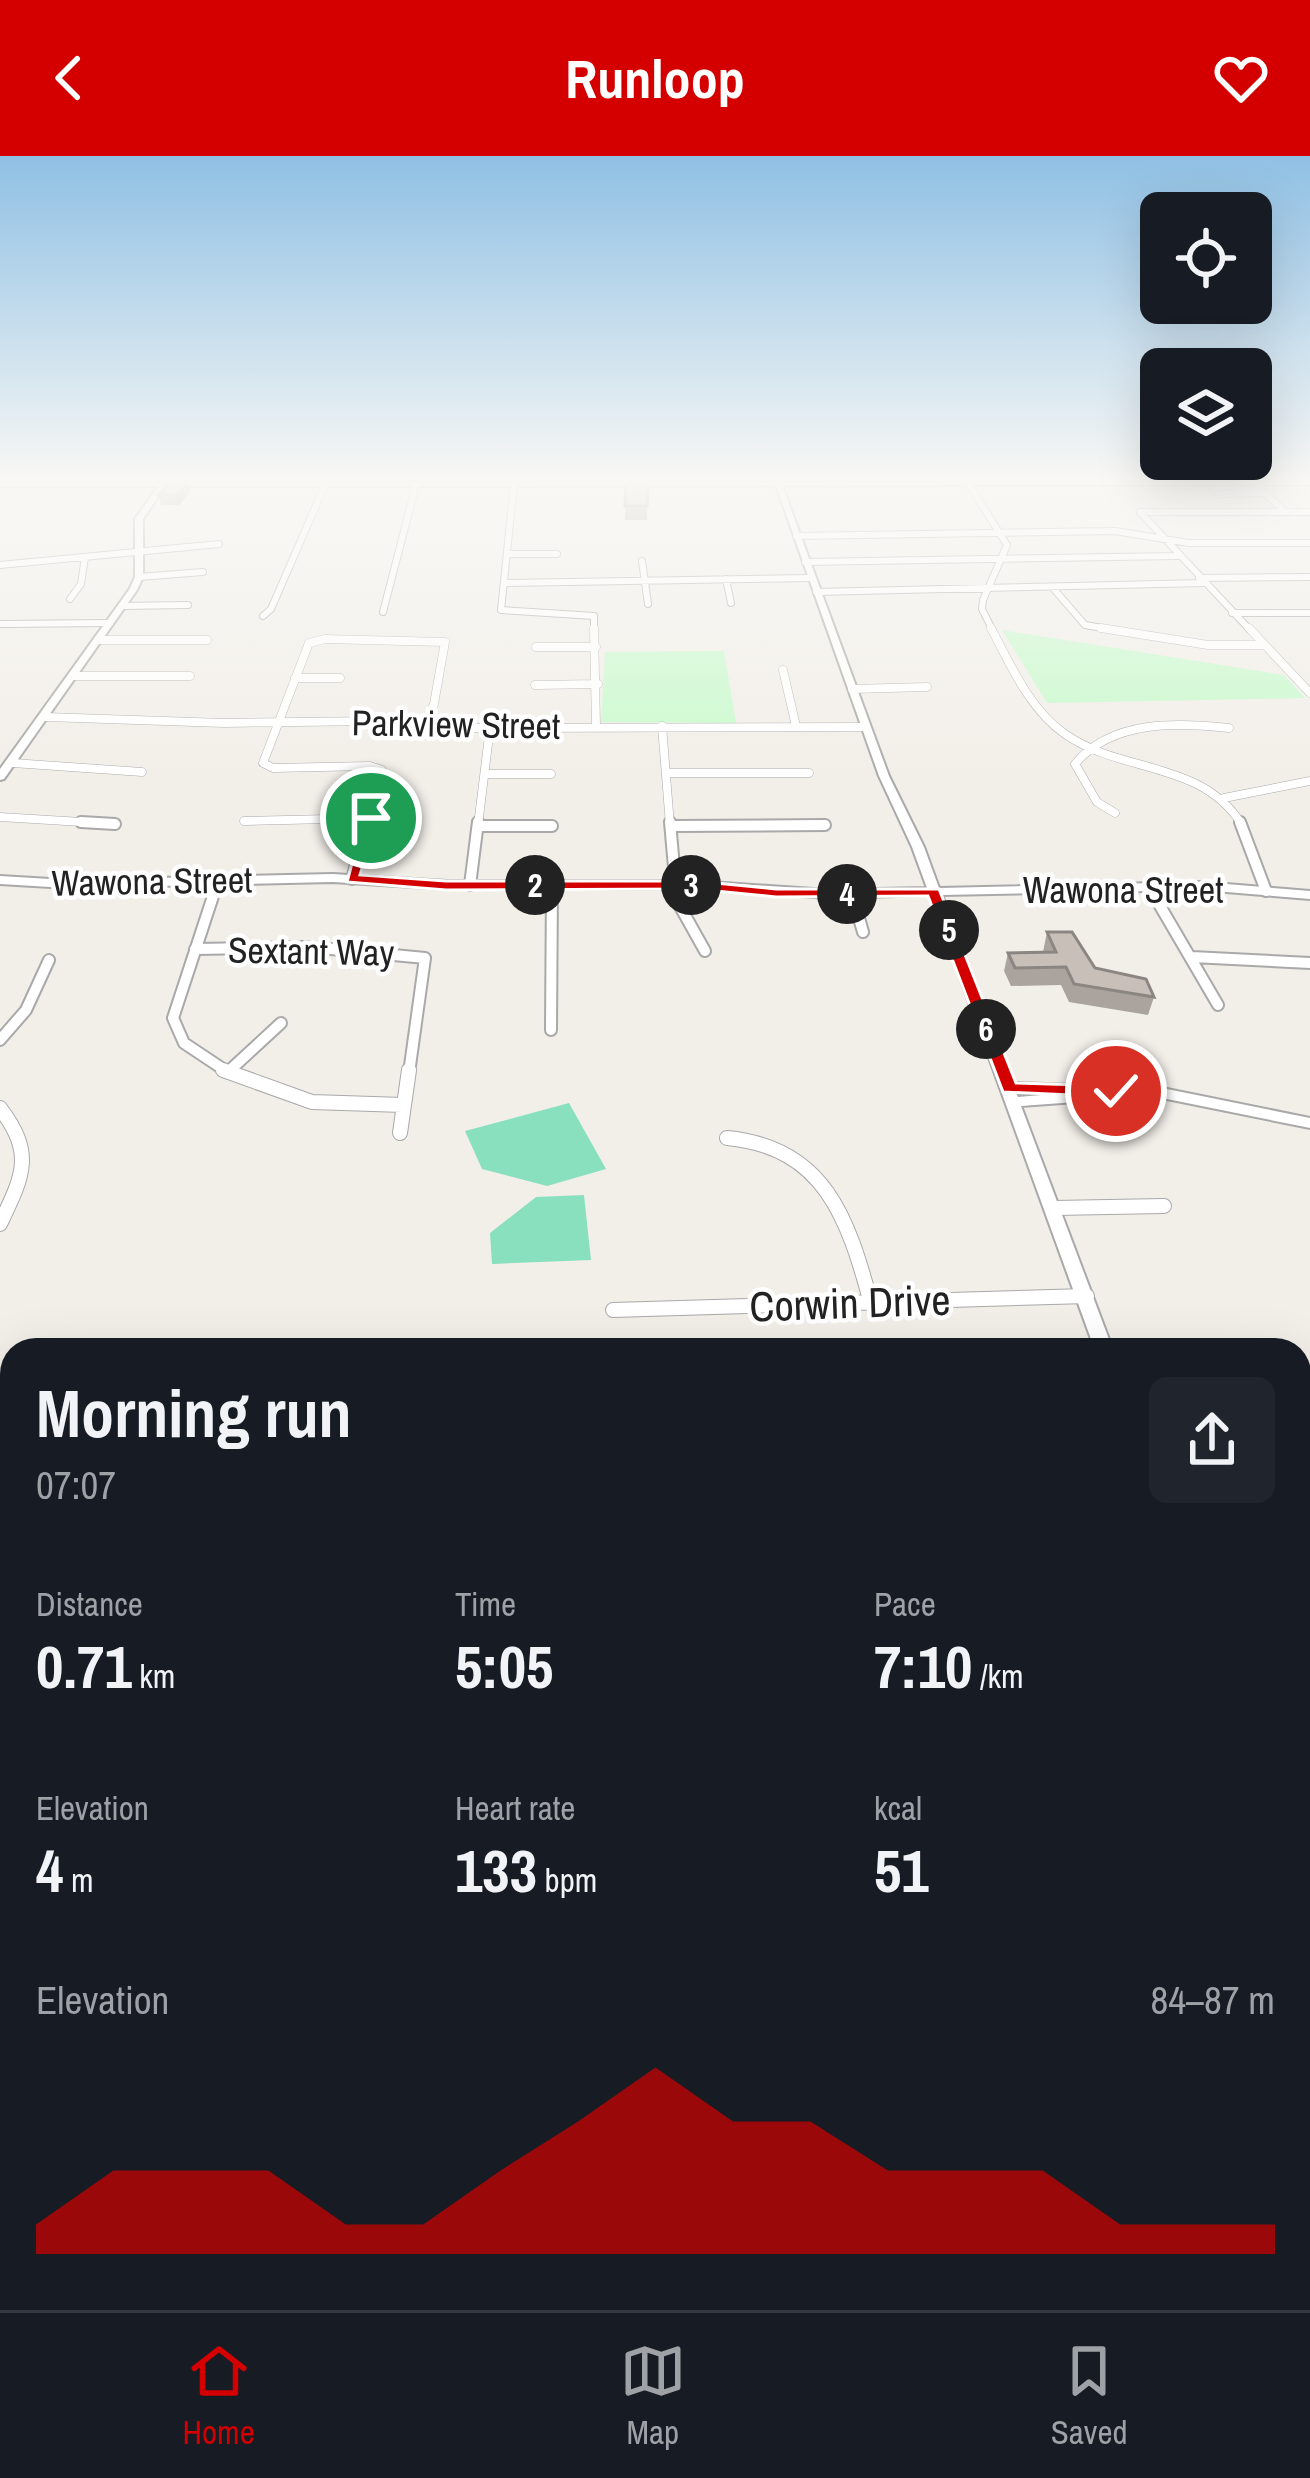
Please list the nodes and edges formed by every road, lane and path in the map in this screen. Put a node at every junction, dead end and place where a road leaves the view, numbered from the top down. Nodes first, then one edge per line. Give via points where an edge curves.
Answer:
1 (139, 577) edge
2 (82, 578) edge
3 (287, 578) edge
4 (392, 578) edge
5 (505, 578) edge
6 (644, 578) edge
7 (811, 578) joint
8 (992, 578) edge
9 (1198, 578) edge
10 (1296, 578) edge
11 (726, 579) junction
12 (645, 581) junction
13 (1201, 581) junction
14 (504, 583) junction
15 (1053, 588) junction
16 (984, 589) junction
17 (816, 592) junction
18 (70, 599) dead end
19 (731, 603) dead end
20 (648, 604) dead end
21 (188, 605) dead end
22 (122, 606) junction
23 (383, 612) dead end
24 (1232, 613) junction
25 (1310, 613) edge
26 (263, 616) dead end
27 (1147, 619) dead end
28 (110, 622) junction
29 (0, 624) edge
30 (1141, 635) junction
31 (98, 640) junction
32 (207, 640) dead end
33 (1264, 644) junction
34 (536, 647) dead end
35 (596, 647) junction
36 (782, 670) dead end
37 (74, 676) junction
38 (190, 676) dead end
39 (295, 678) junction
40 (340, 678) dead end
41 (598, 684) junction
42 (535, 685) dead end
43 (927, 687) dead end
44 (852, 688) junction
45 (1310, 693) edge
46 (46, 717) junction
47 (278, 722) junction
48 (424, 724) junction
49 (796, 726) junction
50 (596, 727) junction
51 (662, 727) junction
52 (866, 727) junction
53 (490, 728) junction
54 (1229, 728) dead end
55 (1091, 747) junction
56 (13, 763) junction
57 (142, 772) dead end
58 (666, 773) junction
59 (809, 773) dead end
60 (486, 774) junction
61 (551, 774) dead end
62 (0, 776) edge
63 (1310, 781) edge
64 (1223, 798) junction
65 (1114, 813) dead end
66 (0, 817) edge
67 (371, 818) junction
68 (244, 821) dead end
69 (115, 824) dead end
70 (825, 825) dead end
71 (480, 826) junction
72 (552, 826) dead end
73 (672, 826) junction
74 (352, 879) junction
75 (218, 881) junction
76 (2, 883) edge
77 (470, 885) junction
78 (551, 885) junction
79 (674, 885) junction
80 (1149, 887) junction
81 (1266, 891) junction
82 (934, 892) junction
83 (851, 894) junction
84 (1310, 895) edge
85 (863, 932) dead end
86 (196, 949) junction
87 (705, 951) dead end
88 (1192, 956) junction
89 (49, 960) dead end
90 (1310, 963) edge
91 (1218, 1005) dead end
92 (280, 1023) dead end
93 (551, 1030) dead end
94 (0, 1040) edge
95 (229, 1071) junction
96 (1012, 1095) junction
97 (403, 1105) junction
98 (0, 1108) edge
99 (1310, 1123) edge
100 (400, 1133) dead end
101 (727, 1138) dead end
102 (1164, 1206) dead end
103 (1054, 1208) junction
104 (0, 1224) edge
105 (1087, 1296) junction
106 (871, 1303) junction
107 (613, 1310) dead end
108 (1100, 1338) edge

1 - 22 street
2 - 18 street
3 - 26 street
4 - 23 street
5 - 14 street
6 - 12 street
7 - 11 street
7 - 17 street
8 - 16 street
9 - 13 street
10 - 13 street
11 - 12 street
11 - 19 street
12 - 14 street
12 - 20 street
13 - 15 street
13 - 24 street
14 - 35 street via 507,614 594,616
15 - 16 street
15 - 30 street via 1079,623
16 - 17 street
16 - 55 street via 990,626 1044,714
17 - 44 street
21 - 22 street
22 - 28 street
24 - 25 street
24 - 33 street
27 - 30 street
28 - 29 street
28 - 31 street
30 - 33 street
31 - 32 street
31 - 37 street
33 - 45 street
34 - 35 street
35 - 41 street
36 - 49 street
37 - 38 street
37 - 46 street
39 - 40 street
39 - 47 street
39 - 48 street via 309,643 442,640
41 - 42 street
41 - 50 street
43 - 44 street
44 - 52 street
46 - 47 street, Parkview Street
46 - 56 street
47 - 48 street, Parkview Street
47 - 67 street via 264,760 272,768 382,770
48 - 53 street, Parkview Street
49 - 51 street, Parkview Street
49 - 52 street, Parkview Street
50 - 51 street, Parkview Street
50 - 53 street, Parkview Street
51 - 58 street
52 - 82 street
53 - 60 street
54 - 55 street via 1137,728
55 - 64 street
55 - 65 street via 1075,764 1097,802
56 - 57 street
56 - 62 street
58 - 59 street
58 - 73 street
60 - 61 street
60 - 71 street
63 - 64 street
64 - 81 street via 1247,824
66 - 69 street
67 - 68 street
67 - 74 street
70 - 73 street
71 - 72 street
71 - 77 street
73 - 79 street
74 - 75 street, Wawona Street
74 - 77 street, Wawona Street
75 - 76 street, Wawona Street
75 - 86 street
77 - 78 street, Wawona Street
78 - 79 street, Wawona Street
78 - 93 street
79 - 83 street, Wawona Street
79 - 87 street via 685,923
80 - 81 street, Wawona Street
80 - 82 street, Wawona Street
80 - 88 street
81 - 84 street, Wawona Street
82 - 83 street, Wawona Street
82 - 96 street
83 - 85 street
86 - 95 street via 173,1009 175,1030
86 - 97 street, Sextant Way via 310,947 425,958
88 - 90 street
88 - 91 street
89 - 94 street via 26,1010
92 - 95 street
95 - 97 street via 308,1102
96 - 99 street via 1084,1100 1116,1091 1209,1100
96 - 103 street
97 - 100 street
98 - 104 street via 26,1156
101 - 106 street via 760,1139 821,1180 847,1223
102 - 103 street
103 - 105 street
105 - 106 street, Corwin Drive
105 - 108 street
106 - 107 street, Corwin Drive

